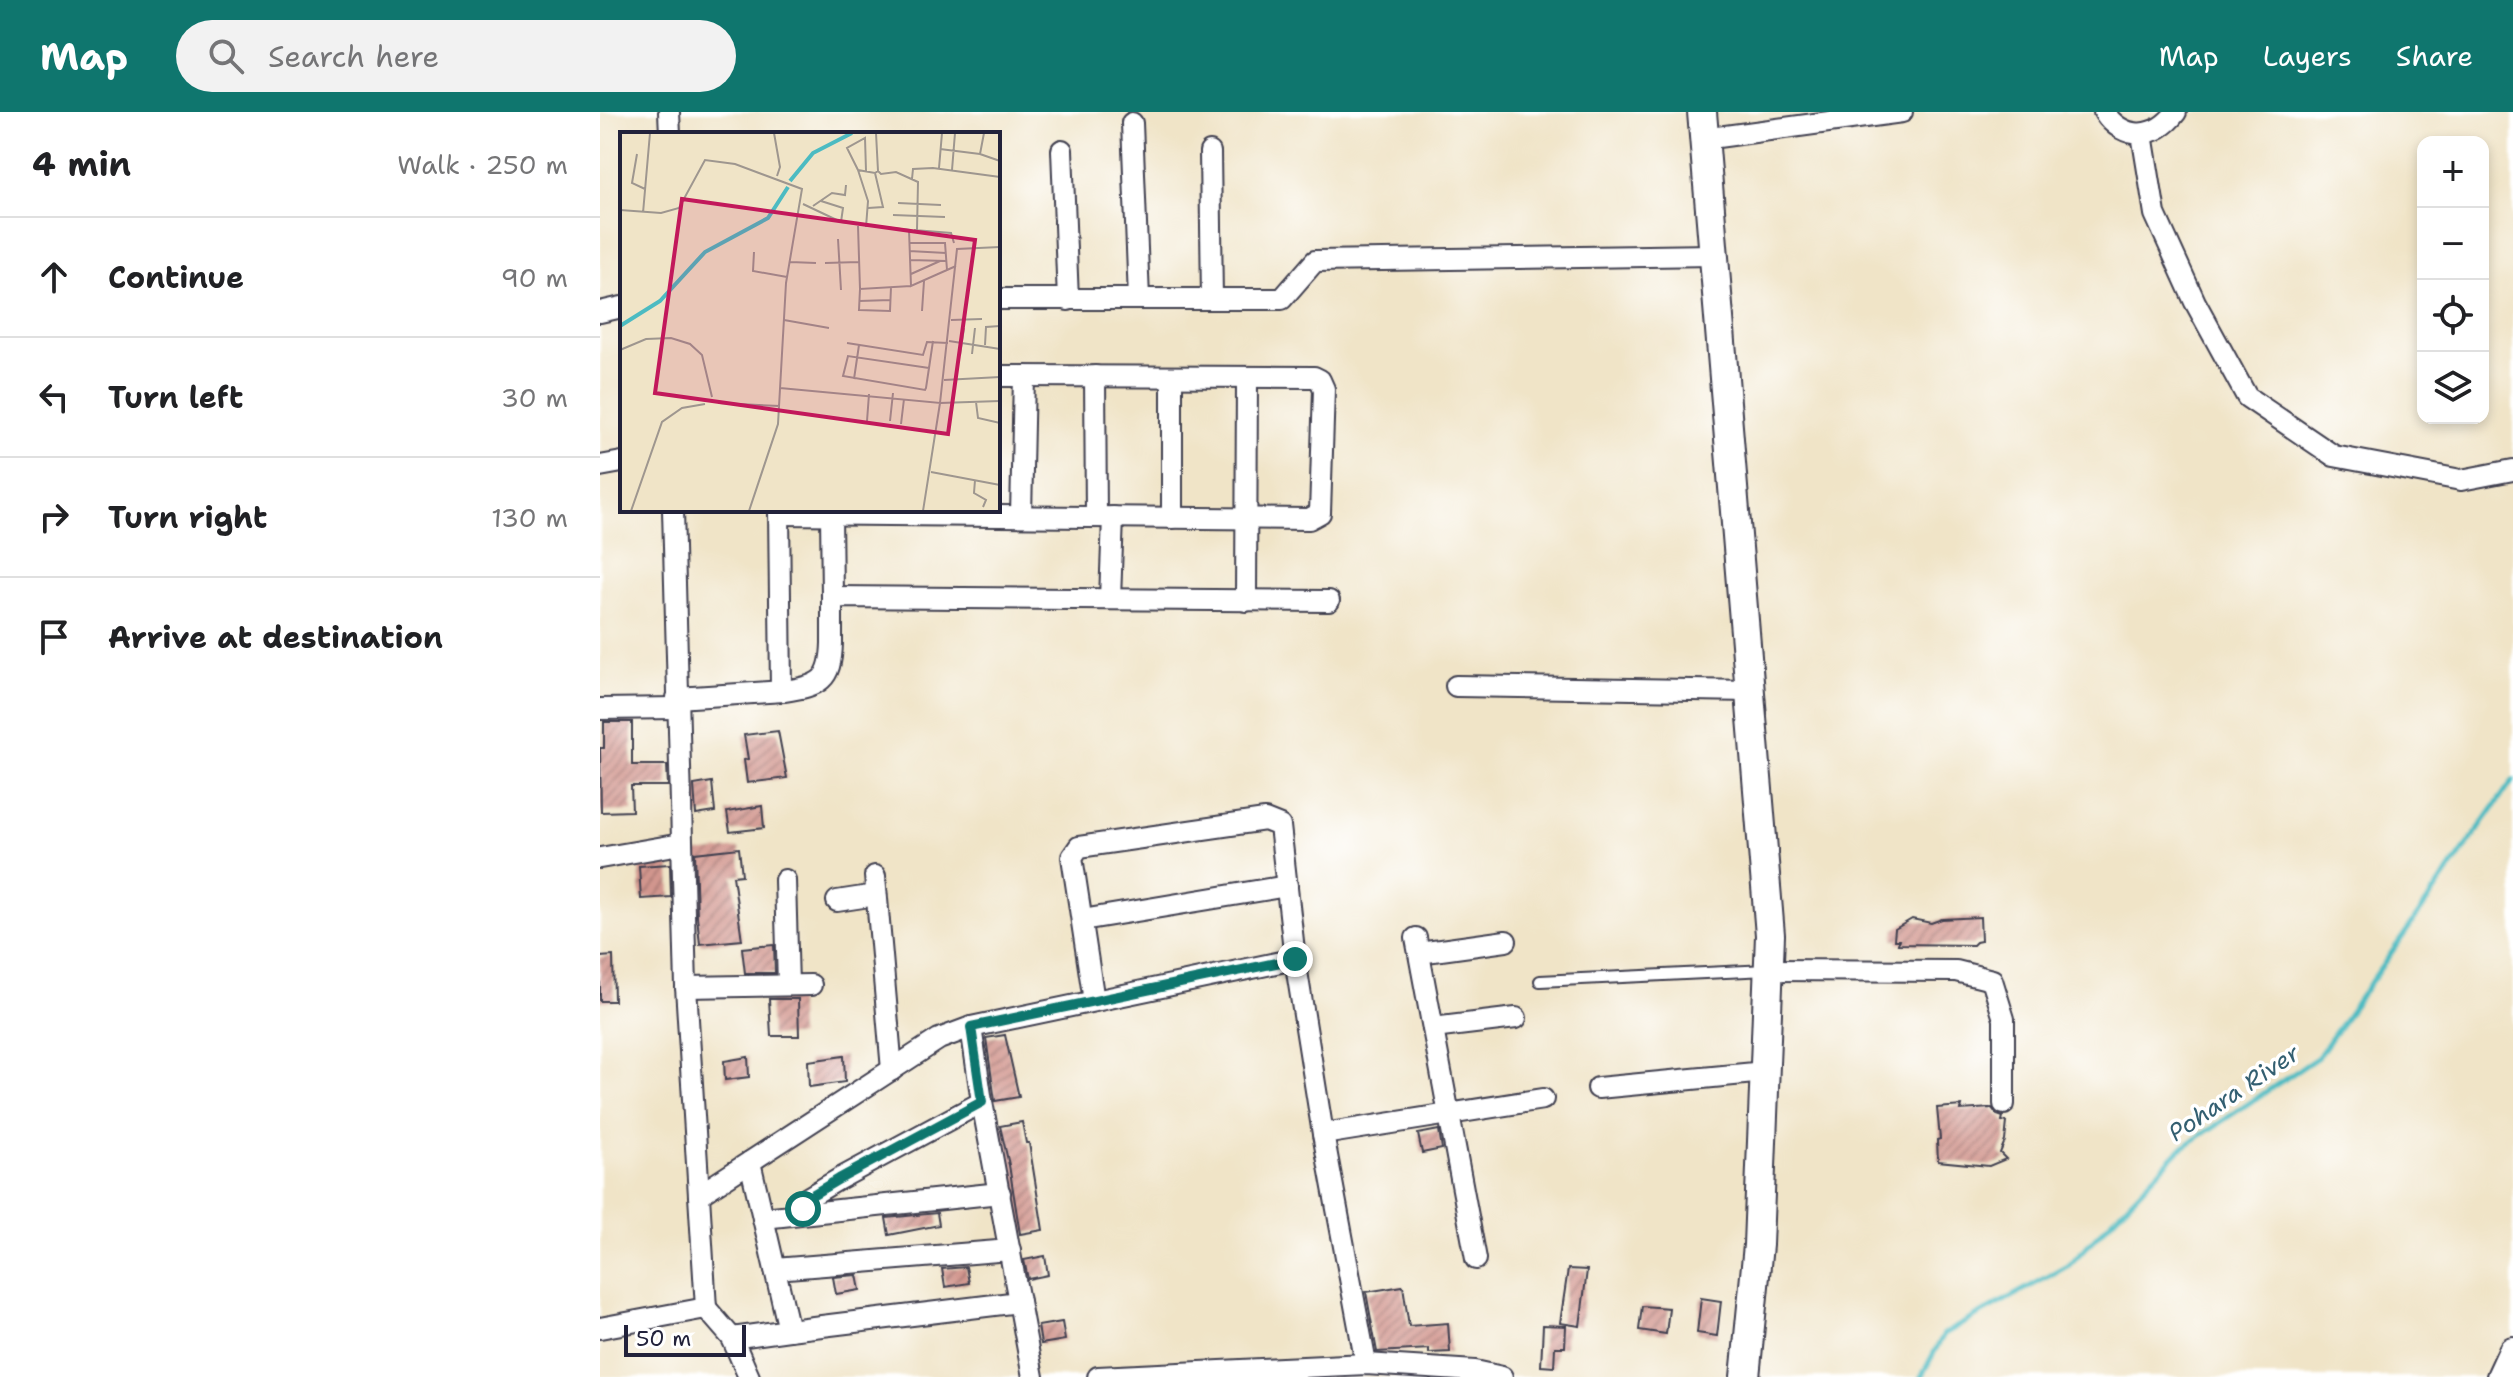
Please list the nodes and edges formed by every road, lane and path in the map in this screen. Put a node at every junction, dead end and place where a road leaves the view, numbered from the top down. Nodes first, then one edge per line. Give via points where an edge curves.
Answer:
1 (669, 112) edge
2 (1902, 112) edge
3 (2104, 112) edge
4 (2176, 112) edge
5 (1132, 123) dead end
6 (1702, 125) edge
7 (670, 132) edge
8 (2142, 134) junction
9 (1062, 150) dead end
10 (1210, 152) dead end
11 (1713, 255) junction
12 (1000, 299) edge
13 (1139, 299) junction
14 (1212, 299) junction
15 (1068, 300) junction
16 (620, 307) edge
17 (600, 312) edge
18 (1000, 376) edge
19 (1024, 376) junction
20 (1095, 376) junction
21 (1172, 377) junction
22 (1247, 377) junction
23 (620, 462) edge
24 (600, 466) edge
25 (2513, 470) edge
26 (673, 512) edge
27 (779, 512) edge
28 (872, 512) edge
29 (949, 513) edge
30 (831, 514) junction
31 (1021, 516) junction
32 (1104, 517) junction
33 (1172, 518) junction
34 (1246, 518) junction
35 (832, 597) junction
36 (1110, 599) junction
37 (1246, 601) junction
38 (1329, 601) dead end
39 (1456, 686) dead end
40 (781, 691) junction
41 (1750, 691) junction
42 (677, 703) junction
43 (600, 709) edge
44 (681, 844) junction
45 (600, 858) edge
46 (785, 880) dead end
47 (1287, 886) junction
48 (837, 901) dead end
49 (1082, 920) junction
50 (1506, 941) dead end
51 (1295, 959) junction
52 (1769, 970) junction
53 (1540, 981) dead end
54 (788, 985) junction
55 (811, 985) dead end
56 (686, 987) junction
57 (1094, 1001) junction
58 (1516, 1018) dead end
59 (971, 1027) junction
60 (1433, 1028) junction
61 (892, 1070) junction
62 (1765, 1072) junction
63 (1598, 1088) dead end
64 (1543, 1099) dead end
65 (982, 1102) junction
66 (2004, 1104) dead end
67 (1450, 1114) junction
68 (1323, 1134) junction
69 (750, 1162) junction
70 (1000, 1193) junction
71 (699, 1195) junction
72 (803, 1213) junction
73 (763, 1218) junction
74 (1010, 1250) junction
75 (1476, 1259) dead end
76 (775, 1269) junction
77 (1019, 1302) junction
78 (706, 1308) junction
79 (600, 1328) edge
80 (789, 1330) junction
81 (732, 1338) junction
82 (2513, 1351) edge
83 (1366, 1364) junction
84 (1308, 1372) edge
85 (1475, 1374) edge
86 (749, 1377) edge
87 (1033, 1377) edge
88 (1098, 1377) edge
89 (1502, 1377) edge
90 (1745, 1377) edge
91 (2501, 1377) edge

1 - 7 street
2 - 6 street
3 - 8 street via 2119,128
4 - 8 street via 2167,124
5 - 13 street
6 - 11 street
8 - 25 street via 2155,214 2247,397 2334,456 2461,480
9 - 15 street
10 - 14 street
11 - 14 street via 1315,261 1282,299
11 - 41 street
12 - 15 street
13 - 14 street
13 - 15 street
16 - 17 street
18 - 19 street
19 - 20 street
19 - 31 street
20 - 21 street
20 - 32 street
21 - 22 street
21 - 33 street
22 - 34 street
22 - 34 street via 1314,377 1324,389 1320,513 1309,519
23 - 24 street
26 - 42 street
27 - 30 street
27 - 40 street
28 - 29 street
28 - 30 street
29 - 31 street
30 - 35 street
31 - 32 street
32 - 33 street
32 - 36 street
33 - 34 street
34 - 37 street
35 - 36 street
35 - 40 street via 829,671 808,686
36 - 37 street
37 - 38 street
39 - 41 street
40 - 42 street
41 - 52 street
42 - 43 street
42 - 44 street
44 - 45 street
44 - 56 street
46 - 54 street
47 - 49 street
47 - 49 street via 1280,826 1265,820 1079,847 1072,857
47 - 51 street
48 - 61 street via 876,886
49 - 57 street
50 - 60 street via 1417,946
51 - 57 street
51 - 68 street
52 - 53 lane
52 - 62 street
52 - 66 street via 1956,971 1992,980 2004,1019
54 - 55 street
54 - 56 street
56 - 71 street
57 - 59 street
58 - 60 street
59 - 61 street via 939,1039
59 - 65 street
60 - 67 street
61 - 69 street
62 - 63 street
62 - 90 street via 1758,1245
64 - 67 street
65 - 70 street
65 - 72 street via 807,1198
67 - 68 street
67 - 75 street
68 - 83 street
69 - 71 street
69 - 73 street
70 - 72 street
70 - 74 street
71 - 78 street
72 - 73 street
73 - 76 street
74 - 76 street
74 - 77 street
76 - 80 street
77 - 80 street
77 - 87 street
78 - 79 street
78 - 81 street
80 - 81 street
81 - 86 street
82 - 91 street
83 - 84 street
83 - 85 street
84 - 88 street
85 - 89 street

